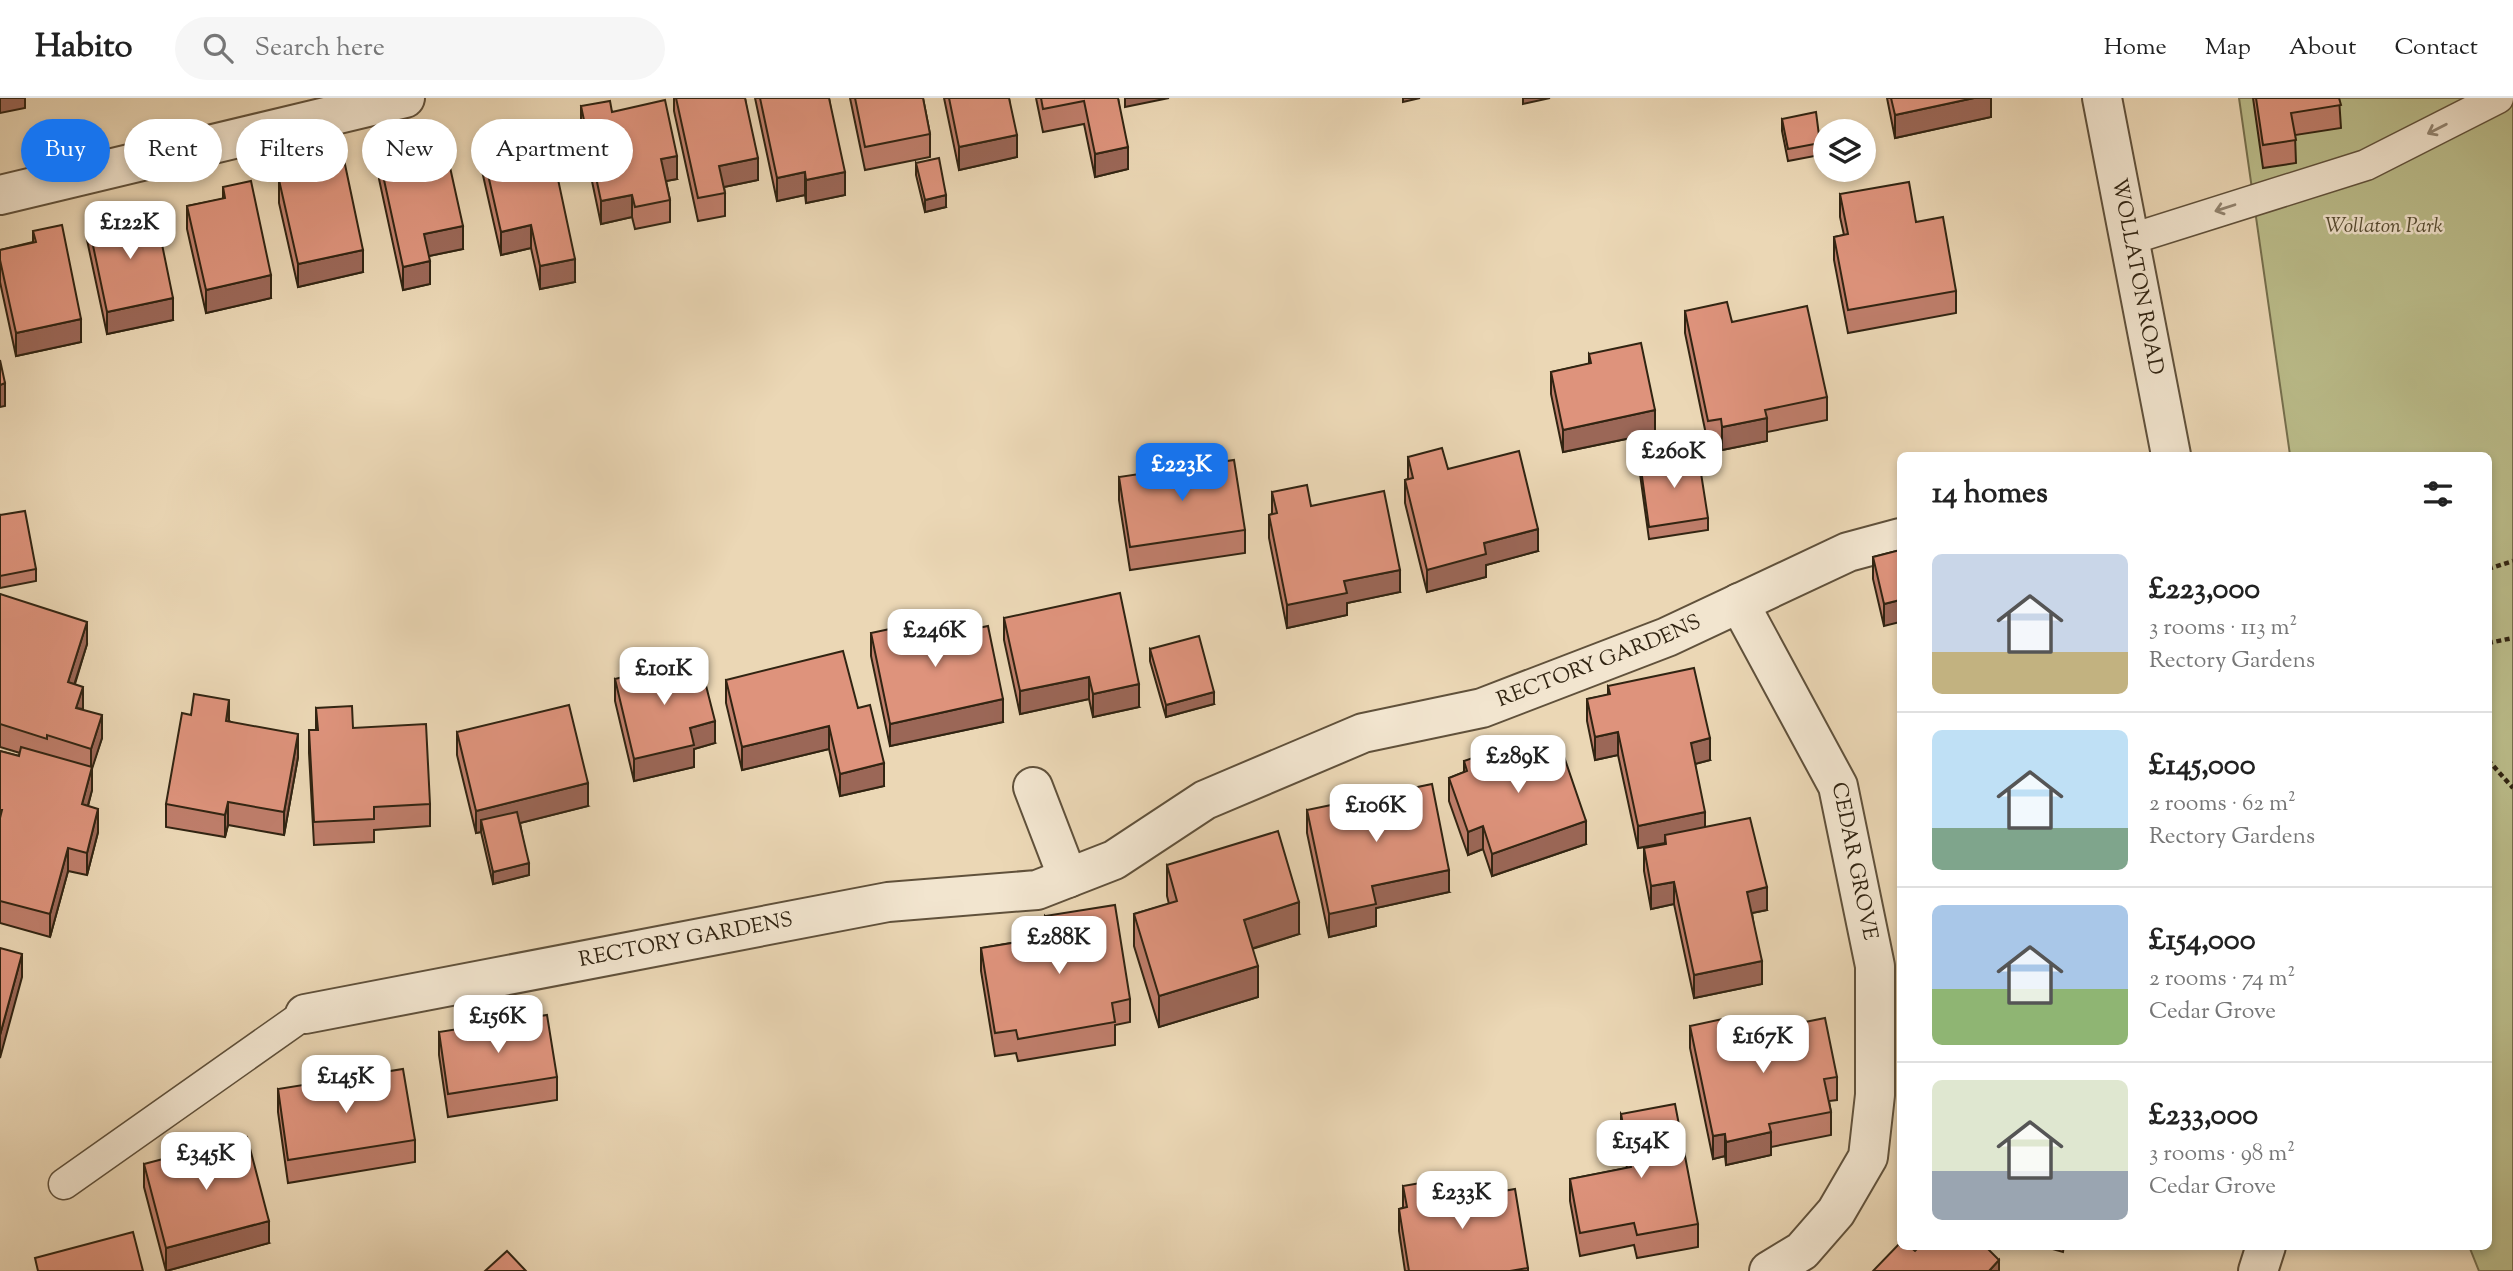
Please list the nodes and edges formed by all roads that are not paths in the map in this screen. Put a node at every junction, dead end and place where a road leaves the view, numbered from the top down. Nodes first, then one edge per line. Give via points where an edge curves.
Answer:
1 (405, 98) edge
2 (2102, 98) edge
3 (2498, 98) edge
4 (0, 195) edge
5 (2128, 240) junction
6 (2170, 452) edge
7 (1897, 539) edge
8 (1739, 603) junction
9 (1033, 787) dead end
10 (1068, 878) junction
11 (304, 1014) joint
12 (65, 1184) dead end
13 (2265, 1250) edge
14 (1769, 1271) edge
15 (2258, 1271) edge

1 - 4 street
2 - 5 street, WOLLATON ROAD
3 -> 5 lane via 2366,166
5 - 6 street, WOLLATON ROAD
7 - 8 street, RECTORY GARDENS via 1848,552
8 - 10 street, RECTORY GARDENS via 1667,637 1482,708 1363,733 1205,800 1114,860
8 - 14 street, CEDAR GROVE via 1838,786 1875,966 1875,1095 1868,1157 1836,1212 1802,1251
9 - 10 street
10 - 11 street, RECTORY GARDENS via 1037,890 888,902
11 - 12 lane
13 - 15 street

